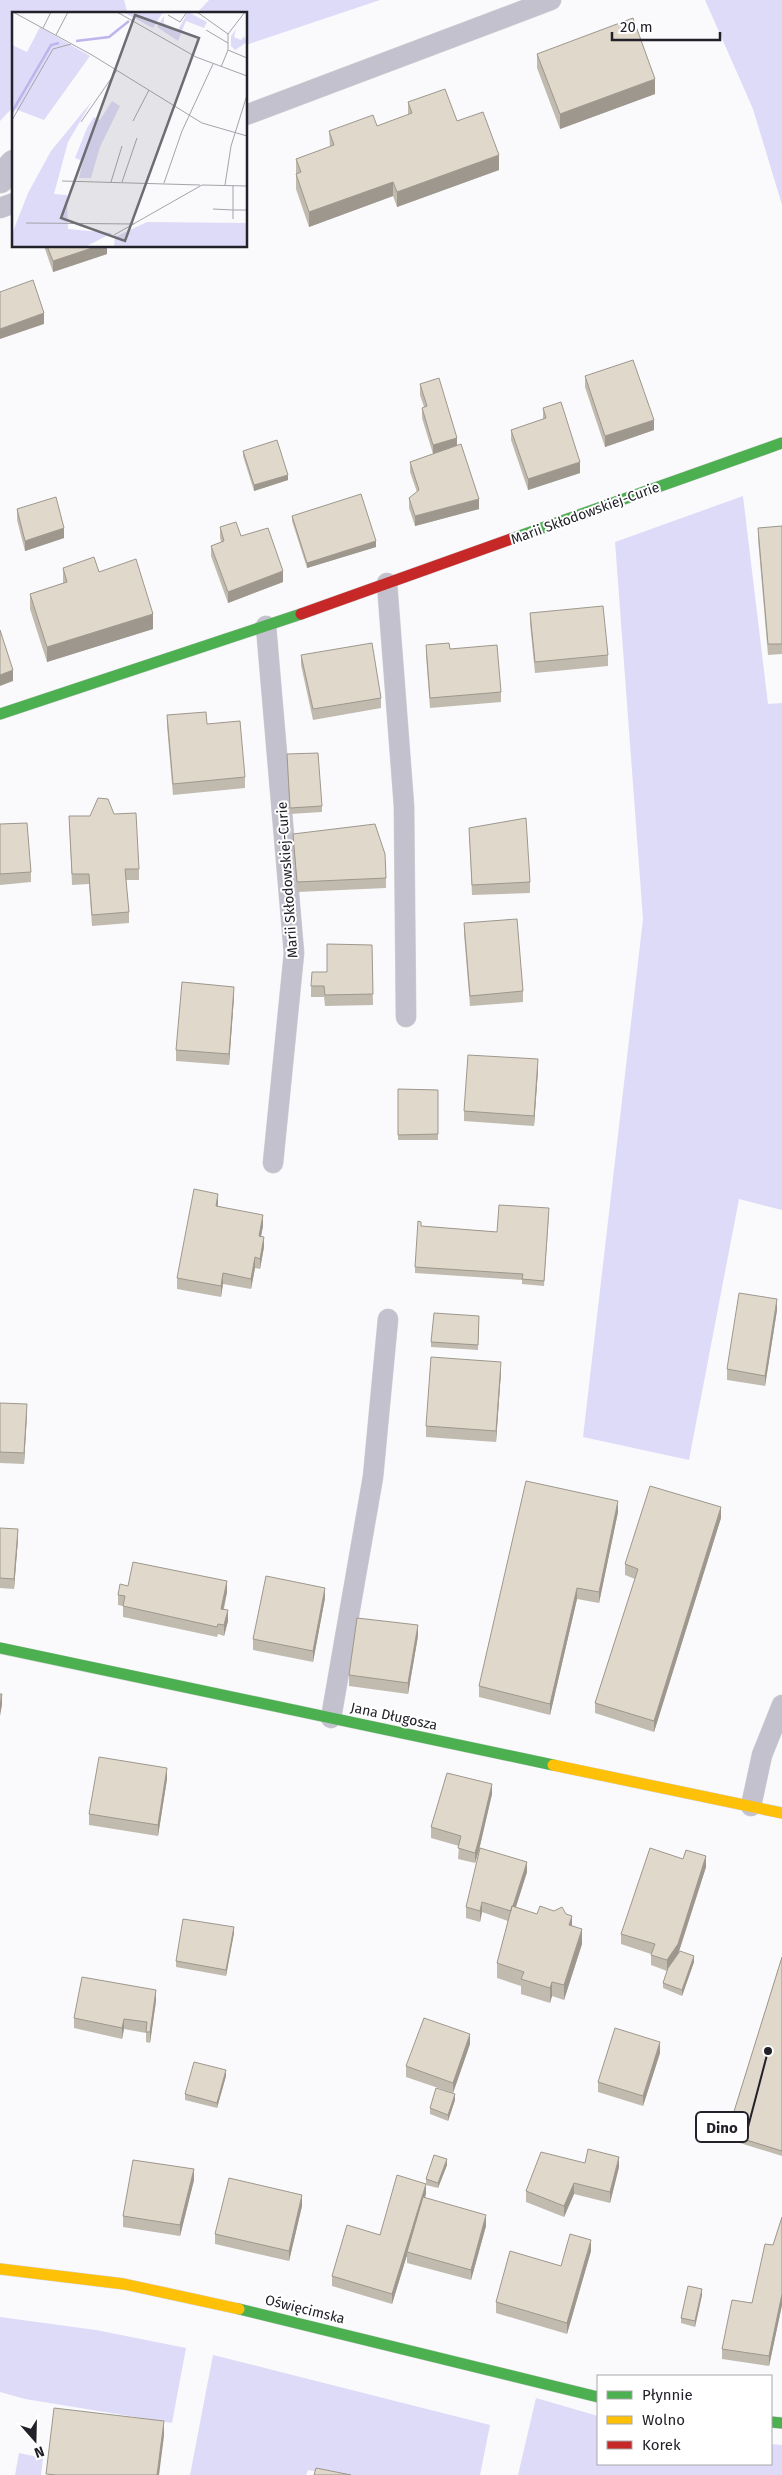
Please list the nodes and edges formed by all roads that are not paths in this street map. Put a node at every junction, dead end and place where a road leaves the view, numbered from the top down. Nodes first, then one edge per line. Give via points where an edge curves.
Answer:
1 (551, 0) edge
2 (248, 114) edge
3 (12, 166) edge
4 (0, 179) edge
5 (12, 204) edge
6 (0, 208) edge
7 (782, 443) edge
8 (388, 583) junction
9 (266, 626) junction
10 (0, 714) edge
11 (406, 1017) dead end
12 (273, 1163) dead end
13 (388, 1319) dead end
14 (0, 1648) edge
15 (782, 1705) edge
16 (331, 1718) junction
17 (751, 1806) junction
18 (782, 1813) edge
19 (0, 2269) edge
20 (597, 2397) edge

1 - 2 lane
3 - 4 street
5 - 6 lane
7 - 8 street, Marii Skłodowskiej-Curie
8 - 9 street, Marii Skłodowskiej-Curie
8 - 11 lane via 404,806
9 - 10 street, Marii Skłodowskiej-Curie
9 - 12 lane, Marii Skłodowskiej-Curie via 294,953
13 - 16 lane via 373,1477
14 - 16 street, Jana Długosza
15 - 17 lane via 762,1755
16 - 17 street, Jana Długosza
17 - 18 street, Jana Długosza
19 - 20 street, Oświęcimska via 124,2284 241,2309

